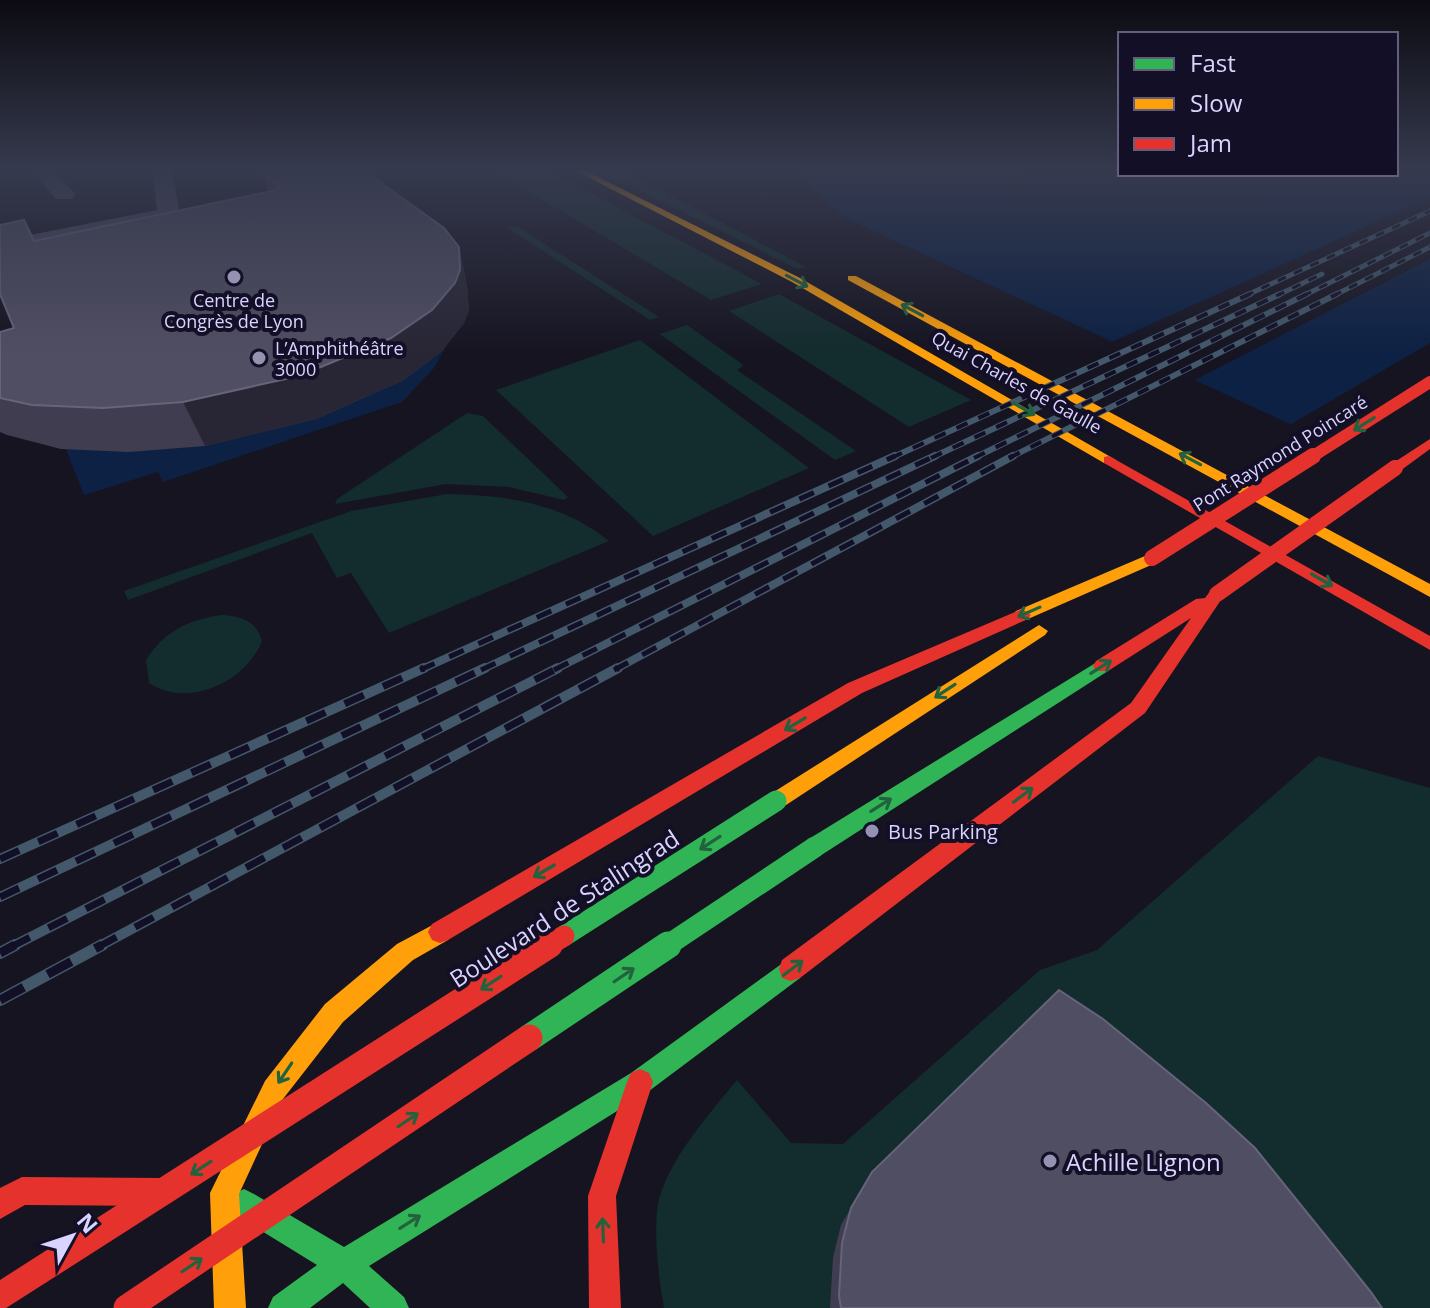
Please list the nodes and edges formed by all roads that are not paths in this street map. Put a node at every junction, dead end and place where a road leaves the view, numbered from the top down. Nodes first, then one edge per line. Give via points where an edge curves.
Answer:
1 (66, 231) edge
2 (699, 231) edge
3 (0, 248) edge
4 (832, 268) dead end
5 (1430, 382) edge
6 (1430, 443) edge
7 (1152, 558) junction
8 (1430, 591) edge
9 (1217, 594) junction
10 (1430, 644) edge
11 (640, 1082) junction
12 (209, 1192) junction
13 (0, 1204) edge
14 (344, 1264) junction
15 (0, 1296) edge
16 (127, 1308) edge
17 (230, 1308) edge
18 (284, 1308) edge
19 (393, 1308) edge
20 (605, 1308) edge

1 - 3 street
2 -> 10 main road, Quai Charles de Gaulle via 796,280
8 -> 4 main road, Quai Charles de Gaulle
5 -> 7 main road, Pont Raymond Poincaré, bridge
6 - 9 main road, bridge
7 -> 12 main road via 855,688 405,952 334,1013 274,1090
7 -> 15 main road, Boulevard de Stalingrad, bridge
11 -> 9 main road via 1138,708
16 -> 9 main road, bridge via 815,847
14 -> 11 main road
20 -> 11 main road via 602,1196
12 - 13 main road via 22,1191
12 - 14 main road
12 - 17 main road
14 - 18 main road
14 - 19 main road

